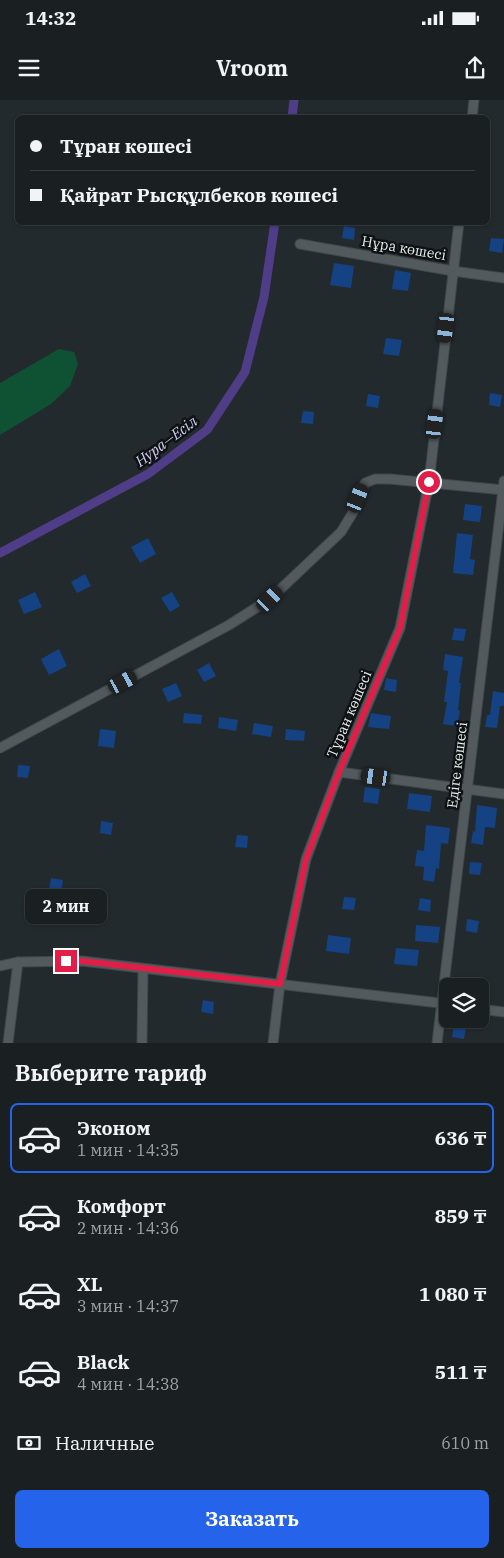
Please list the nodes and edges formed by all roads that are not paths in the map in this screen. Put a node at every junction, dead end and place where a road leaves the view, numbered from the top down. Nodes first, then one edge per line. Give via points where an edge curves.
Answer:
1 (474, 100) edge
2 (472, 115) edge
3 (459, 225) edge
4 (300, 244) dead end
5 (453, 271) junction
6 (504, 278) edge
7 (429, 482) junction
8 (504, 487) edge
9 (0, 748) edge
10 (339, 772) junction
11 (468, 790) junction
12 (504, 794) edge
13 (18, 962) junction
14 (0, 966) edge
15 (143, 969) junction
16 (447, 978) edge
17 (280, 984) junction
18 (439, 1002) edge
19 (489, 1010) edge
20 (504, 1012) edge
21 (440, 1028) edge
22 (8, 1043) edge
23 (142, 1043) edge
24 (273, 1043) edge
25 (437, 1043) edge

1 - 2 street
3 - 5 street, Тұран көшесі
4 - 5 street, Нұра көшесі
5 - 6 street, Нұра көшесі
5 - 7 street, Тұран көшесі
7 - 8 street
7 - 9 street via 390,478 364,483 341,532 270,599 229,625
7 - 10 street, Тұран көшесі via 400,628
8 - 11 street, Едіге көшесі
10 - 11 street
10 - 17 street, Тұран көшесі via 306,859
11 - 12 street
11 - 16 street, Едіге көшесі
13 - 14 street
13 - 15 street via 82,961
13 - 22 street
15 - 17 street
15 - 23 street
17 - 18 street
17 - 24 street, Тұран көшесі
19 - 20 street
21 - 25 street, Едіге көшесі

